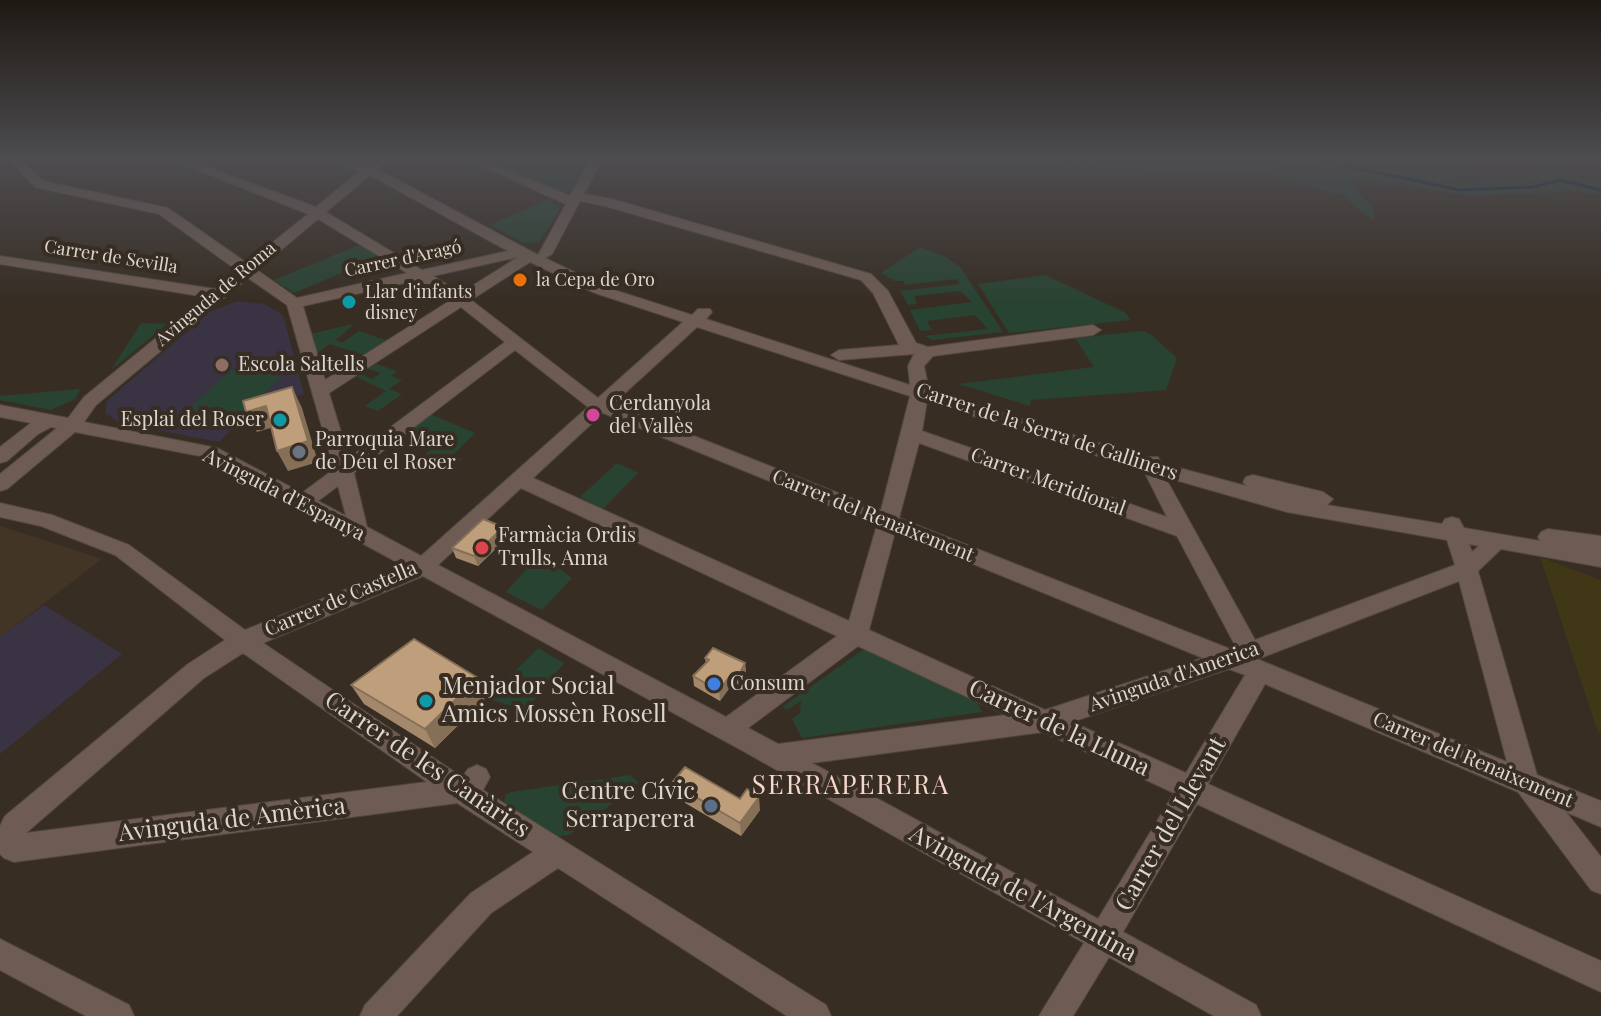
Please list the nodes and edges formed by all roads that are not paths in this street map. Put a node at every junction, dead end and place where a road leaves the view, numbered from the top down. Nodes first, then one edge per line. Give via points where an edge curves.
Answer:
1 (147, 207) edge
2 (304, 207) edge
3 (322, 207) edge
4 (440, 207) edge
5 (569, 207) edge
6 (626, 207) edge
7 (316, 212) junction
8 (527, 252) junction
9 (0, 260) edge
10 (245, 269) junction
11 (421, 275) junction
12 (216, 294) junction
13 (460, 299) junction
14 (294, 303) junction
15 (699, 317) junction
16 (1093, 330) dead end
17 (514, 343) junction
18 (839, 355) junction
19 (915, 357) junction
20 (320, 391) junction
21 (90, 401) junction
22 (602, 406) junction
23 (0, 411) edge
24 (49, 421) junction
25 (72, 425) junction
26 (912, 434) junction
27 (0, 457) edge
28 (1151, 460) junction
29 (344, 471) junction
30 (518, 479) junction
31 (0, 484) edge
32 (301, 504) junction
33 (0, 510) edge
34 (887, 522) junction
35 (1452, 529) junction
36 (1183, 530) junction
37 (356, 531) junction
38 (1496, 542) junction
39 (1601, 547) edge
40 (1533, 548) junction
41 (1601, 559) edge
42 (421, 568) junction
43 (1601, 568) edge
44 (1467, 569) junction
45 (857, 634) junction
46 (243, 641) junction
47 (1225, 659) junction
48 (1255, 661) junction
49 (1043, 721) junction
50 (727, 730) junction
51 (776, 756) junction
52 (1528, 784) junction
53 (469, 785) junction
54 (1191, 789) junction
55 (1601, 814) edge
56 (6, 842) joint
57 (559, 851) junction
58 (1601, 880) edge
59 (1103, 939) junction
60 (0, 954) edge
61 (1601, 977) edge
62 (118, 1016) edge
63 (376, 1016) edge
64 (815, 1016) edge
65 (1055, 1016) edge
66 (1245, 1016) edge

1 - 10 street via 163,211
2 - 7 street, Carrer del Renaixement
3 - 7 street, Avinguda de Roma
4 - 8 street, Carrer de la Serra de Galliners
5 - 8 street
6 - 19 street via 866,277 880,291
7 - 10 street, Avinguda de Roma
7 - 11 street, Carrer del Renaixement
8 - 11 street, Carrer d'Aragó
8 - 13 street
8 - 15 street, Carrer de la Serra de Galliners via 575,272 600,290
9 - 12 street, Carrer de Sevilla
10 - 12 street, Avinguda de Roma
10 - 14 street
11 - 13 street, Carrer del Renaixement
11 - 14 street, Carrer d'Aragó
12 - 21 street, Avinguda de Roma
13 - 17 street, Carrer del Renaixement
13 - 20 street
14 - 20 street
15 - 18 street, Carrer de la Serra de Galliners
15 - 19 street, Carrer de la Serra de Galliners
15 - 22 street, Carrer de Castella
16 - 19 street
17 - 22 street, Carrer del Renaixement
17 - 29 street
18 - 19 street, Carrer de la Serra de Galliners
18 - 19 street
19 - 26 street
19 - 28 street, Carrer de la Serra de Galliners
20 - 29 street
21 - 24 street, Avinguda de Roma
21 - 25 street, Avinguda de Roma
22 - 30 street, Carrer de Castella
22 - 34 street, Carrer del Renaixement
23 - 24 street, Avinguda d'Espanya
24 - 25 street, Avinguda d'Espanya
24 - 27 street, Avinguda de Roma
25 - 31 street, Avinguda de Roma
25 - 32 street, Avinguda d'Espanya via 210,452
26 - 34 street
26 - 36 street, Carrer Meridional
28 - 35 street, Carrer de la Serra de Galliners
28 - 36 street
29 - 32 street
29 - 37 street
30 - 42 street, Carrer de Castella
30 - 45 street, Carrer de la Lluna
32 - 37 street, Avinguda d'Espanya
33 - 46 street, Carrer de les Canàries via 45,520 122,550
34 - 45 street
34 - 47 street, Carrer del Renaixement
35 - 38 street, Carrer de la Serra de Galliners
35 - 39 street, Carrer de la Serra de Galliners
35 - 44 street
36 - 48 street
37 - 42 street, Avinguda d'Espanya
38 - 40 street, Carrer de la Serra de Galliners
38 - 44 street
40 - 41 street, Carrer de la Serra de Galliners
40 - 43 street
42 - 46 street, Carrer de Castella
42 - 50 street, Avinguda de l'Argentina
44 - 48 street, Avinguda d'America
44 - 52 street
45 - 49 street, Carrer de la Lluna
45 - 50 street
46 - 53 street, Carrer de les Canàries
46 - 56 street, Carrer de Castella via 196,671 15,825
47 - 48 street, Avinguda d'America
47 - 49 street, Avinguda d'America
48 - 52 street, Carrer del Renaixement
48 - 54 street, Carrer del Llevant
49 - 51 street, Avinguda d'America
49 - 54 street, Carrer de la Lluna
50 - 51 street, Avinguda de l'Argentina
51 - 59 street, Avinguda de l'Argentina
52 - 55 street, Carrer del Renaixement
52 - 58 street
53 - 56 street, Avinguda de Amèrica via 14,848
53 - 57 street, Carrer de les Canàries
54 - 59 street, Carrer del Llevant
54 - 61 street, Carrer de la Lluna
57 - 63 street via 481,903
57 - 64 street, Carrer de les Canàries
59 - 65 street, Carrer del Llevant
59 - 66 street, Avinguda de l'Argentina
60 - 62 street

